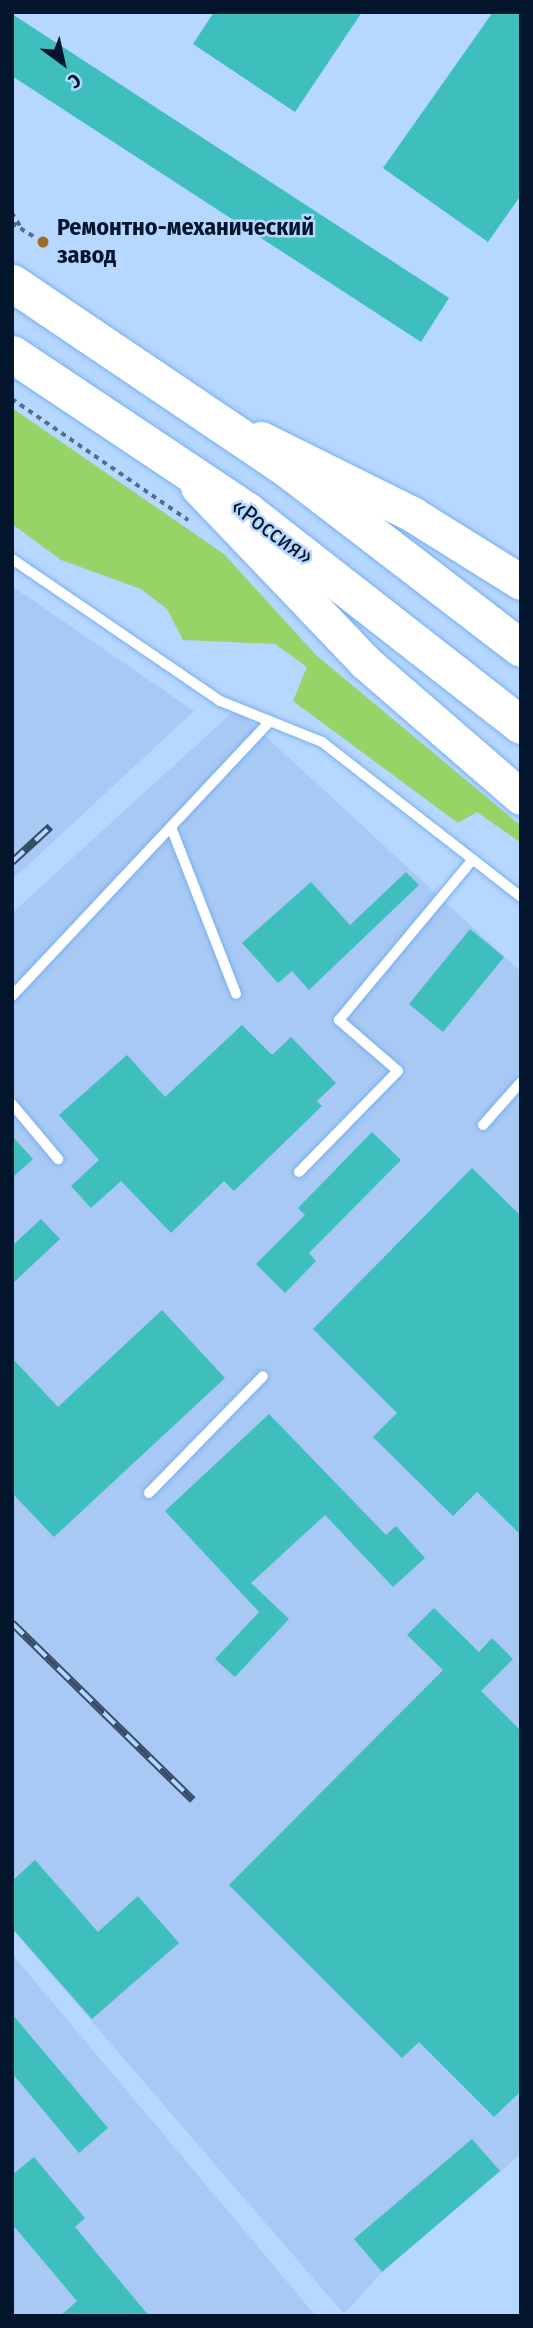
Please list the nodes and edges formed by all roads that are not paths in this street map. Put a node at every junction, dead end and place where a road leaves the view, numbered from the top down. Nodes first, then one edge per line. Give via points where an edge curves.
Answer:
1 (12, 283) edge
2 (17, 360) edge
3 (213, 416) junction
4 (178, 465) junction
5 (12, 559) edge
6 (521, 582) edge
7 (521, 648) edge
8 (270, 721) junction
9 (521, 725) edge
10 (521, 797) edge
11 (171, 827) junction
12 (473, 859) junction
13 (521, 897) edge
14 (236, 994) dead end
15 (12, 996) edge
16 (521, 1082) edge
17 (12, 1104) edge
18 (483, 1125) dead end
19 (58, 1159) dead end
20 (299, 1172) dead end
21 (263, 1376) dead end
22 (149, 1493) dead end

1 - 3 highway
2 - 4 highway, «Россия»
3 - 6 main road via 412,514
3 - 7 highway
4 - 9 highway, «Россия»
4 - 10 main road via 365,662
5 - 8 lane via 220,701
8 - 11 lane
8 - 12 lane via 322,742
11 - 14 lane
11 - 15 lane
12 - 13 lane
12 - 20 lane via 339,1020 398,1071
16 - 18 lane
17 - 19 lane
21 - 22 lane

